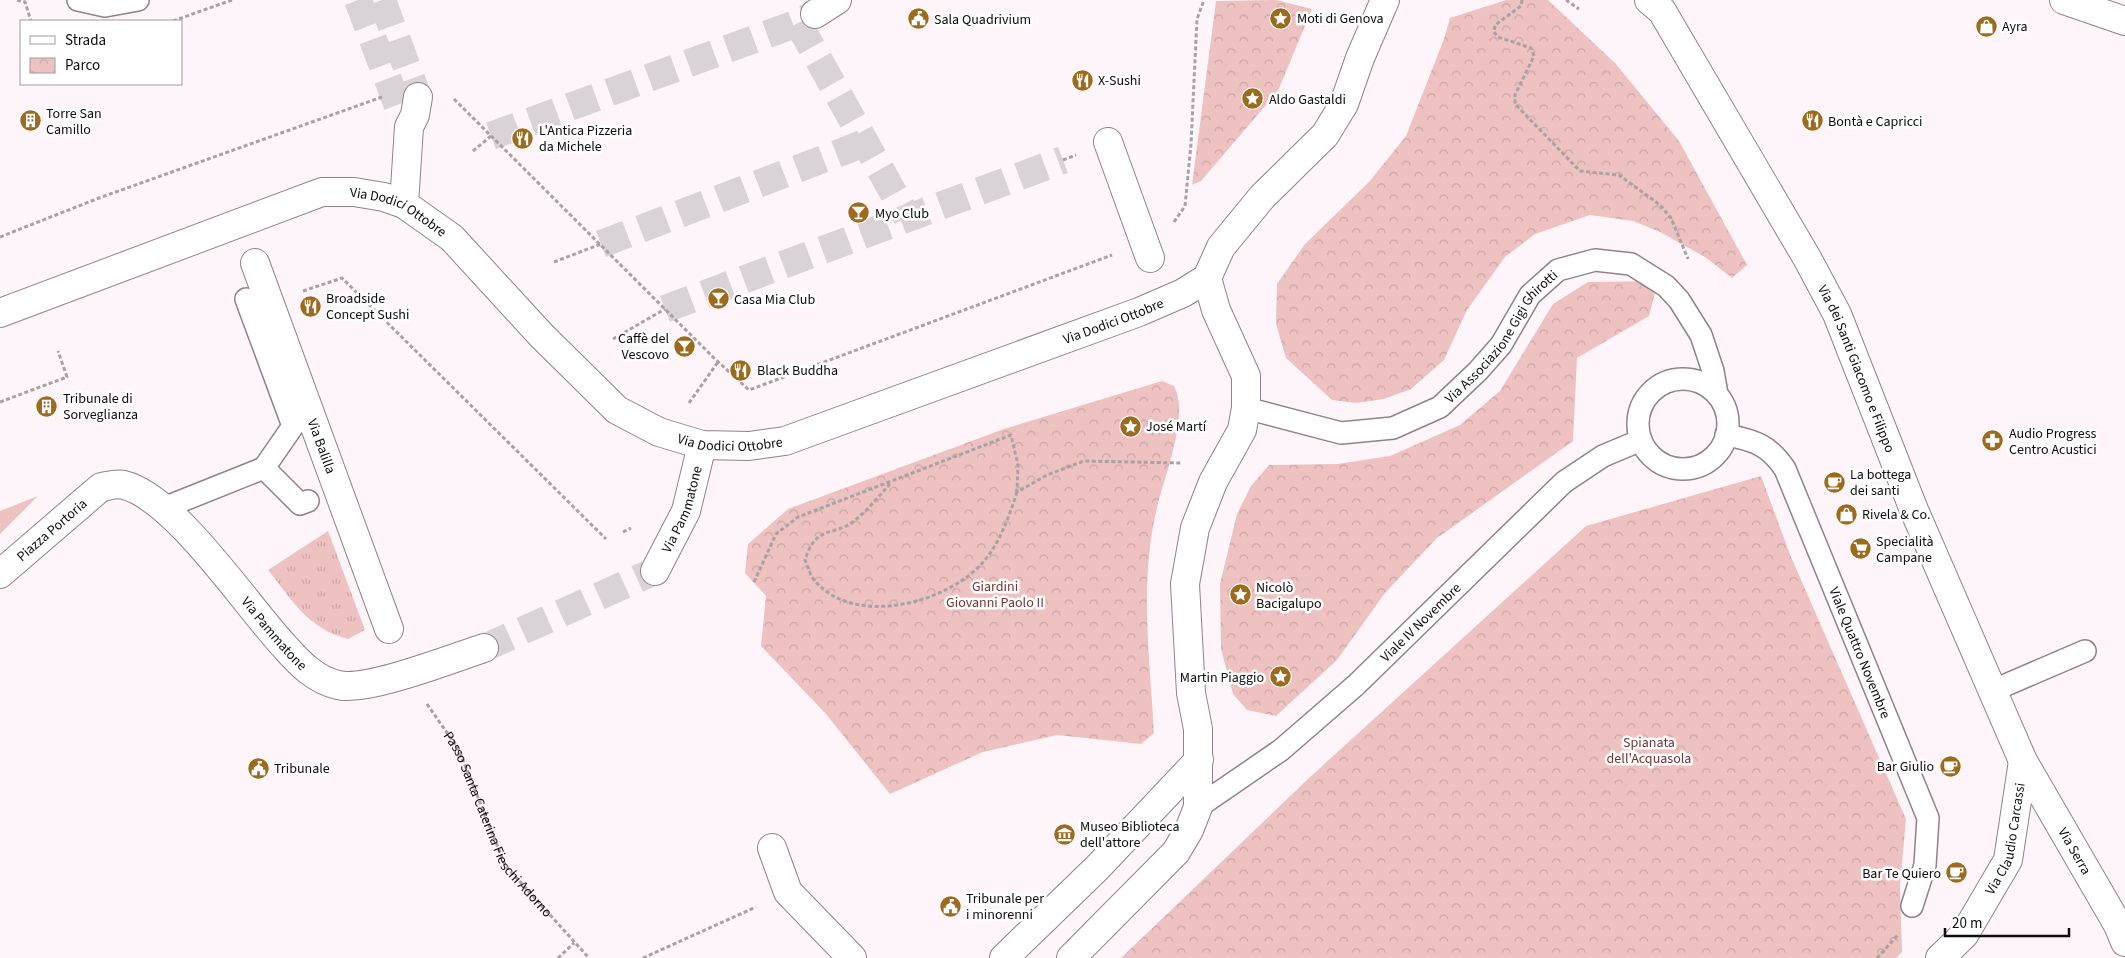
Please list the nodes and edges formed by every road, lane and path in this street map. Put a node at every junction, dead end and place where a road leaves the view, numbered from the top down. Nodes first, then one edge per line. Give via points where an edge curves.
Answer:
1 (18, 0) edge
2 (78, 0) edge
3 (138, 0) edge
4 (232, 0) edge
5 (1204, 0) edge
6 (1385, 0) edge
7 (1522, 0) edge
8 (1566, 0) edge
9 (1649, 0) edge
10 (2064, 0) edge
11 (2092, 0) edge
12 (1579, 9) dead end
13 (2125, 12) edge
14 (31, 20) edge
15 (176, 20) edge
16 (2125, 21) edge
17 (453, 98) dead end
18 (408, 110) tunnel mouth
19 (335, 112) dead end
20 (491, 136) junction
21 (1108, 142) dead end
22 (473, 151) dead end
23 (404, 204) junction
24 (1185, 206) dead end
25 (0, 236) edge
26 (601, 244) junction
27 (1117, 254) dead end
28 (1150, 258) dead end
29 (554, 262) dead end
30 (255, 263) dead end
31 (1207, 278) junction
32 (1679, 300) junction
33 (258, 301) junction
34 (665, 309) junction
35 (0, 312) edge
36 (613, 339) dead end
37 (58, 351) dead end
38 (718, 362) junction
39 (1717, 394) junction
40 (0, 402) edge
41 (688, 404) dead end
42 (1246, 408) junction
43 (1726, 435) junction
44 (1641, 440) junction
45 (702, 445) junction
46 (1182, 463) dead end
47 (264, 468) junction
48 (892, 482) junction
49 (102, 487) joint
50 (1017, 492) junction
51 (308, 501) dead end
52 (164, 508) junction
53 (631, 528) dead end
54 (623, 532) dead end
55 (606, 539) dead end
56 (655, 571) tunnel mouth
57 (0, 574) edge
58 (754, 582) dead end
59 (388, 629) dead end
60 (484, 648) tunnel mouth
61 (2085, 651) dead end
62 (1992, 691) junction
63 (426, 703) dead end
64 (1200, 760) junction
65 (2023, 761) junction
66 (1198, 807) junction
67 (772, 848) dead end
68 (788, 892) junction
69 (1912, 906) dead end
70 (2125, 942) edge
71 (574, 943) junction
72 (558, 958) edge
73 (588, 958) edge
74 (643, 958) edge
75 (852, 958) edge
76 (1004, 958) edge
77 (1071, 958) edge
78 (1940, 958) edge

1 - 14 path via 25,2
2 - 3 lane via 105,6
4 - 15 path
5 - 24 path via 1197,19
6 - 31 main road via 1344,104 1325,135 1262,197 1221,247
7 - 32 path via 1521,6 1496,25 1494,32 1498,38 1531,48 1534,56 1515,95 1515,104 1580,170 1619,175 1660,205 1671,218 1692,272
8 - 12 path
9 - 62 main road, Via dei Santi Giacomo e Filippo via 1662,11 1807,258 1836,314 1914,510
10 - 16 main road
11 - 13 main road
17 - 20 path
18 - 23 main road
19 - 25 path
20 - 22 path
20 - 26 path
21 - 28 main road
23 - 35 main road, Via Dodici Ottobre via 354,192 322,192
23 - 45 main road, Via Dodici Ottobre via 452,238 540,335 617,410 659,432
26 - 29 path
26 - 34 path
27 - 38 path via 750,390
30 - 33 main road, Via Balilla
31 - 42 main road via 1216,310 1246,376
31 - 45 main road, Via Dodici Ottobre via 1183,293 1139,312 785,442 749,446
32 - 39 lane, Via Associazione Gigi Ghirotti via 1701,335
32 - 42 lane, Via Associazione Gigi Ghirotti via 1666,286 1631,264 1595,260 1558,270 1530,295 1501,344 1478,371 1440,407 1393,428 1341,433
33 - 47 lane, Via Balilla via 293,426
33 - 55 path via 342,278
33 - 59 main road, Via Balilla
34 - 36 path
34 - 38 path
37 - 40 path via 67,377
38 - 41 path
39 - 43 lane via 1726,409 1729,425
39 - 44 lane via 1690,380 1674,380 1660,385 1640,409 1638,425
42 - 64 main road via 1242,430 1213,482 1196,528 1185,584 1191,693
43 - 44 lane via 1712,458 1699,466 1685,469 1658,462
43 - 69 lane, Viale Quattro Novembre via 1763,445 1775,454 1785,469 1928,818 1926,865
44 - 66 lane, Viale IV Novembre via 1603,456 1564,482 1356,685 1281,750
45 - 56 main road, Via Pammatone via 686,512
46 - 50 path via 1084,461 1047,475
47 - 51 lane via 300,504
47 - 52 lane
48 - 50 path via 1011,435 1018,465
48 - 50 path via 853,522 826,532 809,546 805,560 814,581 836,597 883,608 909,604 960,580 983,562 999,540
48 - 58 path via 798,517 776,534
49 - 52 main road, Via Pammatone via 122,484
49 - 57 main road, Piazza Portoria
52 - 60 main road, Via Pammatone via 278,640 303,666 324,680 339,686 368,685
53 - 54 path
61 - 62 lane
62 - 65 main road, Via dei Santi Giacomo e Filippo
63 - 71 path, Passo Santa Caterina Fieschi Adorno via 459,750 505,865
64 - 66 main road
64 - 76 main road via 1097,868
65 - 70 main road, Via Serra
65 - 78 main road, Via Claudio Carcassi via 2008,860 1964,935
66 - 77 main road via 1176,852
67 - 68 main road
68 - 74 path
68 - 75 main road
71 - 72 path
71 - 73 path, Passo Santa Caterina Fieschi Adorno

